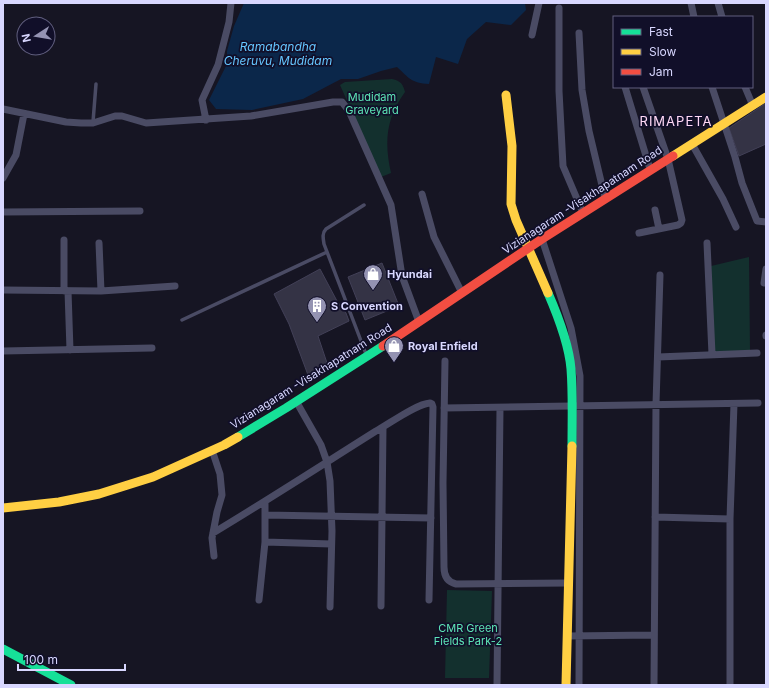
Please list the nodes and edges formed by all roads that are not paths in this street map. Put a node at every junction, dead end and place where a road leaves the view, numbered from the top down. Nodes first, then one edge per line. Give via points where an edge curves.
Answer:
1 (231, 3) edge
2 (539, 3) edge
3 (691, 3) edge
4 (718, 3) edge
5 (559, 8) dead end
6 (694, 16) edge
7 (722, 16) edge
8 (579, 33) dead end
9 (532, 35) dead end
10 (96, 84) dead end
11 (625, 88) edge
12 (643, 88) edge
13 (712, 88) edge
14 (745, 88) edge
15 (506, 95) dead end
16 (766, 97) edge
17 (753, 106) junction
18 (3, 109) edge
19 (24, 114) junction
20 (206, 120) junction
21 (93, 123) junction
22 (724, 124) junction
23 (692, 144) junction
24 (668, 159) junction
25 (650, 169) junction
26 (3, 178) edge
27 (422, 194) dead end
28 (605, 198) junction
29 (364, 205) dead end
30 (655, 210) dead end
31 (140, 211) dead end
32 (3, 212) edge
33 (583, 213) junction
34 (766, 222) edge
35 (736, 227) dead end
36 (659, 229) junction
37 (639, 233) dead end
38 (542, 239) junction
39 (64, 240) dead end
40 (99, 243) dead end
41 (707, 243) dead end
42 (529, 247) junction
43 (327, 252) junction
44 (766, 269) edge
45 (660, 275) dead end
46 (766, 282) edge
47 (174, 286) dead end
48 (3, 290) edge
49 (66, 291) junction
50 (101, 291) junction
51 (462, 293) junction
52 (182, 320) dead end
53 (418, 322) junction
54 (152, 348) dead end
55 (70, 350) junction
56 (3, 351) edge
57 (758, 353) dead end
58 (712, 354) junction
59 (366, 356) junction
60 (658, 357) junction
61 (445, 361) dead end
62 (296, 401) junction
63 (758, 403) dead end
64 (656, 404) junction
65 (734, 404) junction
66 (576, 406) junction
67 (444, 408) junction
68 (500, 408) junction
69 (383, 427) junction
70 (212, 450) junction
71 (327, 462) junction
72 (265, 502) junction
73 (3, 508) edge
74 (265, 516) junction
75 (331, 516) junction
76 (383, 517) junction
77 (431, 518) junction
78 (655, 518) junction
79 (730, 519) junction
80 (213, 532) junction
81 (265, 542) junction
82 (331, 544) junction
83 (214, 556) dead end
84 (568, 583) junction
85 (497, 584) junction
86 (259, 600) dead end
87 (429, 600) dead end
88 (382, 606) dead end
89 (330, 607) dead end
90 (654, 635) junction
91 (567, 636) junction
92 (579, 636) junction
93 (3, 649) edge
94 (71, 685) edge
95 (497, 685) edge
96 (566, 685) edge
97 (579, 685) edge
98 (654, 685) edge
99 (730, 685) edge

1 - 20 street via 218,65 202,100
2 - 9 street
3 - 6 street
4 - 7 street
5 - 33 street via 558,91 563,166
8 - 28 street via 582,90
10 - 21 lane
11 - 25 street
12 - 24 street
13 - 22 street
14 - 17 street
15 - 42 main road via 512,146 511,204
16 - 17 main road, Vizianagaram -Visakhapatnam Road
17 - 22 main road, Vizianagaram -Visakhapatnam Road
18 - 19 street
19 - 21 street via 66,122
19 - 26 street via 16,155
20 - 21 street via 146,123 115,116
20 - 53 street via 342,102 391,205 402,276
22 - 23 main road, Vizianagaram -Visakhapatnam Road
22 - 34 street via 756,221
23 - 24 main road, Vizianagaram -Visakhapatnam Road
23 - 35 street
24 - 25 main road, Vizianagaram -Visakhapatnam Road
24 - 36 street via 681,223 678,226
25 - 28 main road, Vizianagaram -Visakhapatnam Road
27 - 51 street via 434,237
28 - 33 main road, Vizianagaram -Visakhapatnam Road
29 - 43 lane via 326,228 323,238
30 - 36 street
31 - 32 street
33 - 38 main road, Vizianagaram -Visakhapatnam Road
36 - 37 street
38 - 42 main road, Vizianagaram -Visakhapatnam Road
38 - 66 street via 571,328 580,376
39 - 49 street
40 - 50 street
41 - 58 street
42 - 51 main road, Vizianagaram -Visakhapatnam Road
42 - 66 main road via 554,306 566,343
43 - 52 lane
43 - 59 lane
44 - 46 street via 764,283
45 - 60 street
47 - 50 street
48 - 49 street
49 - 50 street
49 - 55 street
51 - 53 main road, Vizianagaram -Visakhapatnam Road
53 - 59 main road, Vizianagaram -Visakhapatnam Road
54 - 55 street
55 - 56 street
57 - 58 street
58 - 60 street
59 - 62 main road, Vizianagaram -Visakhapatnam Road
60 - 64 street
61 - 67 street
62 - 70 main road, Vizianagaram -Visakhapatnam Road
62 - 71 street via 321,445
63 - 65 street
64 - 65 street
64 - 66 street
64 - 78 street
65 - 79 street
66 - 68 street
66 - 84 main road
66 - 92 street
67 - 68 street
67 - 85 street via 444,573 456,584
68 - 85 street
69 - 71 street
69 - 76 street
69 - 77 street via 421,405 432,404
70 - 73 main road, Vizianagaram -Visakhapatnam Road via 153,477 99,494 60,502
70 - 80 street via 220,474 222,495
71 - 72 street
71 - 75 street
72 - 74 street
72 - 80 street
74 - 75 street
74 - 81 street
75 - 76 street
75 - 82 street
76 - 77 street
76 - 88 street
77 - 87 street
78 - 79 street
78 - 90 street
79 - 99 street
80 - 83 street
81 - 82 street
81 - 86 street
82 - 89 street
84 - 85 street
84 - 91 main road
85 - 95 street
90 - 92 street
90 - 98 street
91 - 92 street
91 - 96 main road
92 - 97 street
93 - 94 main road

